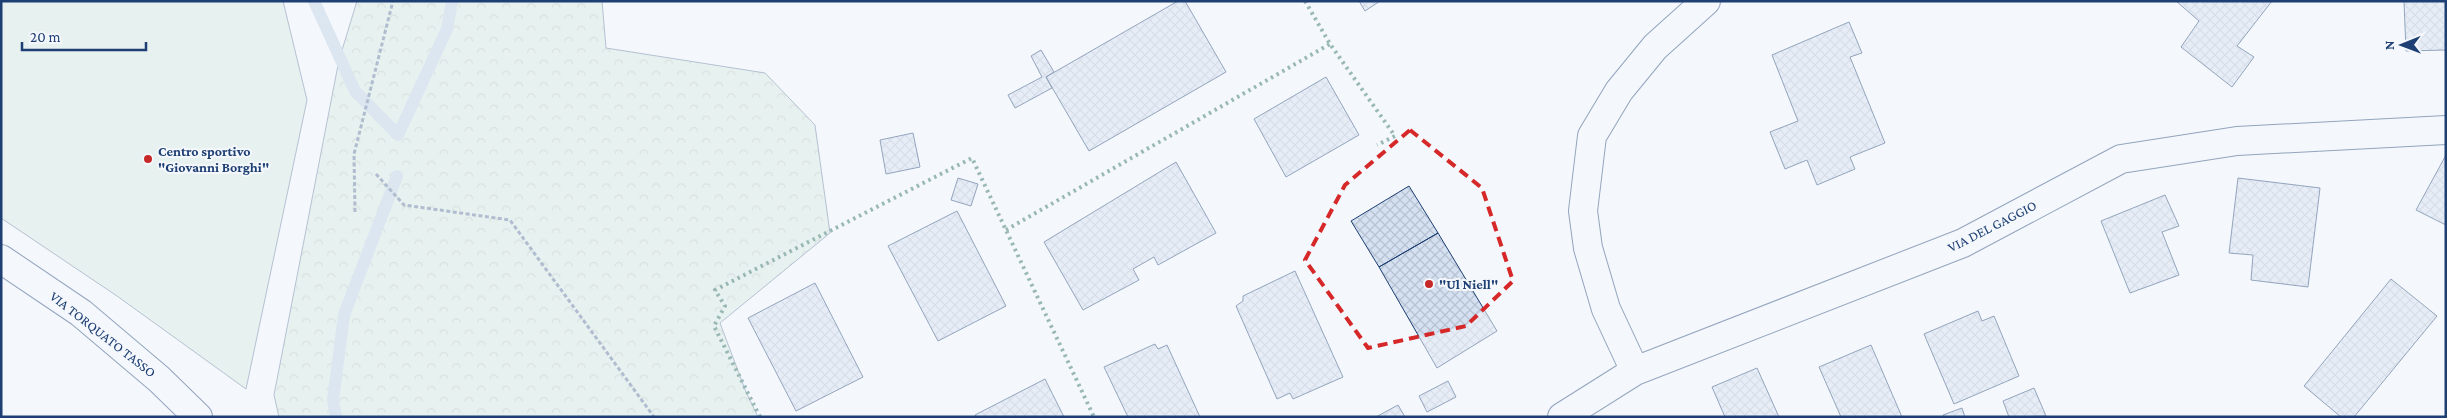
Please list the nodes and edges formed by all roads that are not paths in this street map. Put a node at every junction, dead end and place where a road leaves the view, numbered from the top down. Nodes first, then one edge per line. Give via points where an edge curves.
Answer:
1 (1706, 1) edge
2 (2446, 130) edge
3 (1, 259) edge
4 (1635, 370) junction
5 (198, 417) edge
6 (1562, 417) edge

1 - 4 street via 1649,54 1619,91 1592,136 1583,211 1588,248 1606,309
2 - 4 street, VIA DEL GAGGIO via 2237,140 2121,159 1963,243
3 - 5 street, VIA TORQUATO TASSO via 81,313
4 - 6 street, VIA DEL GAGGIO

